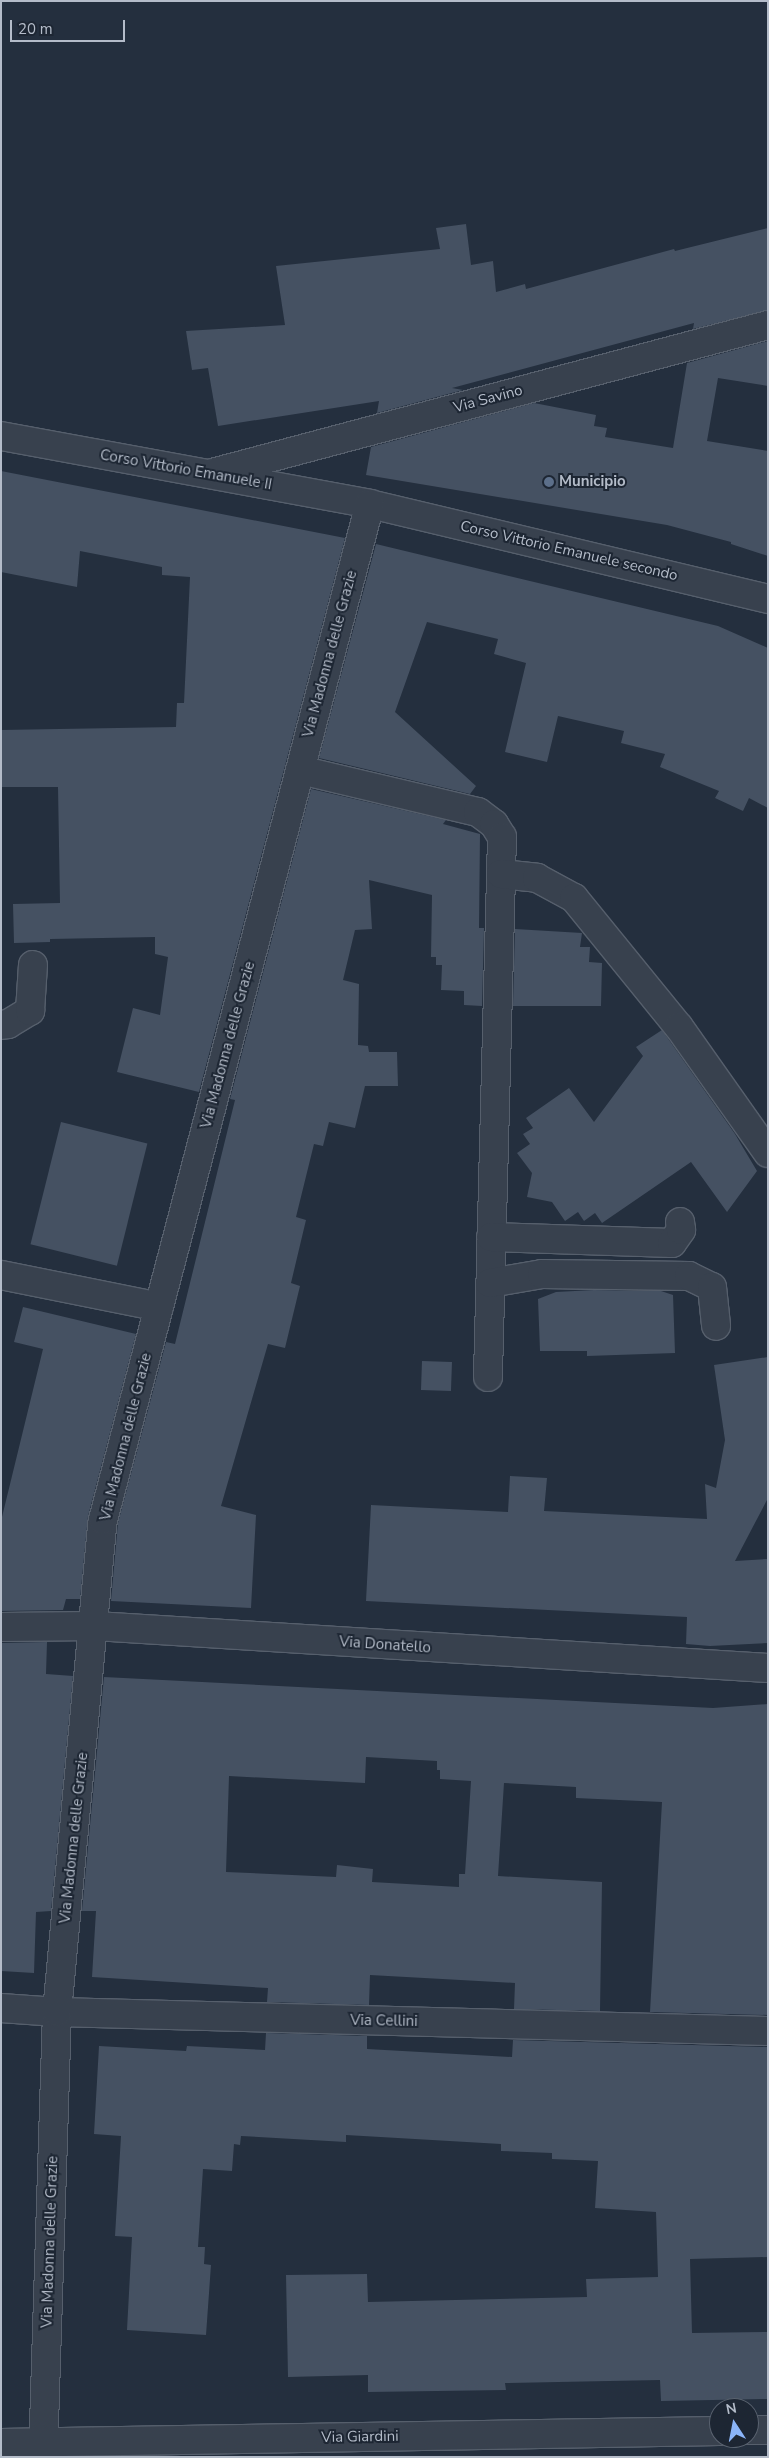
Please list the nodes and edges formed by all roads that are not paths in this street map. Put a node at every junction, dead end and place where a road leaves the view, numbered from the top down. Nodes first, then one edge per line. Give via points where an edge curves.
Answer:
1 (768, 324) edge
2 (1, 436) edge
3 (208, 474) junction
4 (370, 504) junction
5 (768, 599) edge
6 (300, 770) junction
7 (501, 874) junction
8 (33, 965) dead end
9 (1, 1025) edge
10 (768, 1153) edge
11 (680, 1222) dead end
12 (492, 1237) junction
13 (1, 1275) edge
14 (490, 1284) junction
15 (159, 1307) junction
16 (716, 1326) dead end
17 (488, 1377) dead end
18 (95, 1626) junction
19 (1, 1627) edge
20 (768, 1668) edge
21 (1, 2008) edge
22 (57, 2012) junction
23 (768, 2031) edge
24 (709, 2430) edge
25 (1, 2443) edge
26 (44, 2450) edge

1 - 3 street, Via Savino
2 - 3 street, Corso Vittorio Emanuele II
3 - 4 street, Corso Vittorio Emanuele II
4 - 5 street, Corso Vittorio Emanuele secondo
4 - 6 street, Via Madonna delle Grazie
6 - 7 street via 478,812 494,824 502,837
6 - 15 street, Via Madonna delle Grazie
7 - 10 street via 537,878 574,898 679,1027
7 - 12 street
8 - 9 street via 30,1011
11 - 12 street via 681,1230 672,1243
12 - 14 street
13 - 15 street
14 - 16 street via 542,1274 690,1276 712,1287
14 - 17 street
15 - 18 street, Via Madonna delle Grazie via 103,1520
18 - 19 street, Via Donatello
18 - 20 street, Via Donatello
18 - 22 street, Via Madonna delle Grazie
21 - 22 street, Via Cellini
22 - 23 street, Via Cellini
22 - 26 street, Via Madonna delle Grazie
24 - 26 street, Via Giardini
25 - 26 street, Via Giardini

